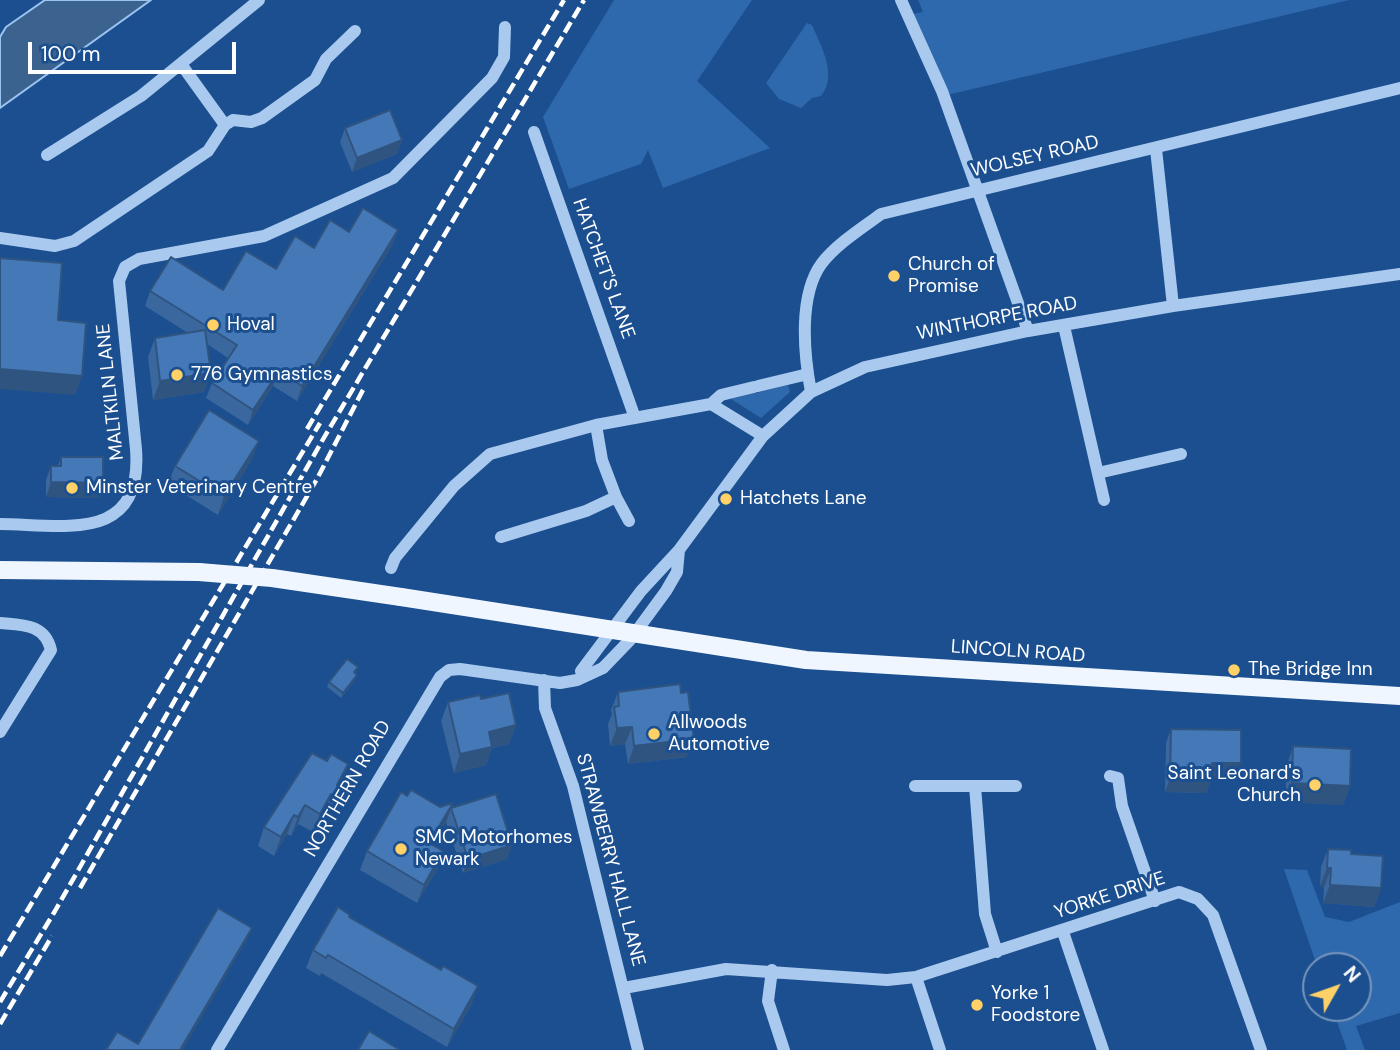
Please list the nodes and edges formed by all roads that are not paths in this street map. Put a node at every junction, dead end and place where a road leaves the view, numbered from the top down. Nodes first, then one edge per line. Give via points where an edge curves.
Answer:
1 (259, 0) edge
2 (901, 0) edge
3 (505, 27) dead end
4 (355, 31) dead end
5 (181, 64) junction
6 (1400, 88) edge
7 (225, 125) junction
8 (534, 132) dead end
9 (1156, 149) junction
10 (47, 155) dead end
11 (976, 190) junction
12 (0, 238) edge
13 (1400, 274) edge
14 (1173, 306) junction
15 (1065, 326) junction
16 (1028, 331) junction
17 (808, 374) junction
18 (811, 392) junction
19 (710, 404) junction
20 (635, 418) junction
21 (596, 425) junction
22 (763, 436) junction
23 (1181, 454) dead end
24 (1098, 473) junction
25 (615, 497) junction
26 (1104, 500) dead end
27 (629, 521) dead end
28 (0, 524) edge
29 (500, 537) dead end
30 (680, 550) junction
31 (391, 568) dead end
32 (0, 570) edge
33 (0, 623) edge
34 (611, 629) junction
35 (634, 634) junction
36 (583, 677) junction
37 (544, 680) junction
38 (1400, 696) edge
39 (0, 732) edge
40 (1110, 776) dead end
41 (915, 786) dead end
42 (975, 786) junction
43 (1016, 786) dead end
44 (1155, 901) junction
45 (1063, 932) junction
46 (997, 952) junction
47 (772, 970) junction
48 (916, 977) junction
49 (624, 988) junction
50 (217, 1050) edge
51 (638, 1050) edge
52 (784, 1050) edge
53 (940, 1050) edge
54 (1103, 1050) edge
55 (1261, 1050) edge

1 - 5 street
2 - 11 street via 942,90
3 - 28 street, MALTKILN LANE via 504,57 492,78 393,178 264,236 139,259 125,268 119,281 138,469 134,492 115,516 90,526
4 - 7 street via 326,59 316,80 262,118
5 - 7 street
5 - 10 street via 141,96
6 - 9 street, WOLSEY ROAD
7 - 12 street via 208,151 74,241 55,246
8 - 20 street, HATCHET'S LANE
9 - 11 street, WOLSEY ROAD
9 - 14 street
11 - 16 street
11 - 17 street, WOLSEY ROAD via 881,215 820,265 804,329
13 - 14 street, WINTHORPE ROAD
14 - 15 street, WINTHORPE ROAD
15 - 16 street, WINTHORPE ROAD
15 - 24 street
16 - 18 street, WINTHORPE ROAD via 865,367
17 - 18 street, WOLSEY ROAD
17 - 19 street via 721,395
18 - 22 street, WINTHORPE ROAD
19 - 20 street
19 - 22 street
20 - 21 street
21 - 25 street
21 - 31 street via 490,453 454,486
22 - 30 street, WINTHORPE ROAD
23 - 24 street
24 - 26 street
25 - 27 street
25 - 29 street via 586,511
30 - 34 street, WINTHORPE ROAD
30 - 35 street, WINTHORPE ROAD via 677,572
32 - 34 main road, LINCOLN ROAD, bridge via 199,572 272,578
33 - 39 street via 36,627 49,638 51,650
34 - 35 main road, LINCOLN ROAD
34 - 36 street via 581,671
35 - 36 street, NORTHERN ROAD via 603,668
35 - 38 main road, LINCOLN ROAD via 806,660
36 - 37 street, NORTHERN ROAD via 569,682
37 - 49 street, STRAWBERRY HALL LANE via 545,708 573,786
37 - 50 street, NORTHERN ROAD via 460,669 440,677
40 - 44 street via 1118,778 1122,806
41 - 42 street
42 - 43 street
42 - 46 street via 985,914
44 - 45 street, YORKE DRIVE
44 - 55 street, YORKE DRIVE via 1179,892 1198,899 1213,915
45 - 46 street, YORKE DRIVE
45 - 54 street
46 - 48 street, YORKE DRIVE
47 - 48 street, YORKE DRIVE via 887,980
47 - 49 street, YORKE DRIVE via 726,969
47 - 52 street via 768,1001
48 - 53 street
49 - 51 street, STRAWBERRY HALL LANE

